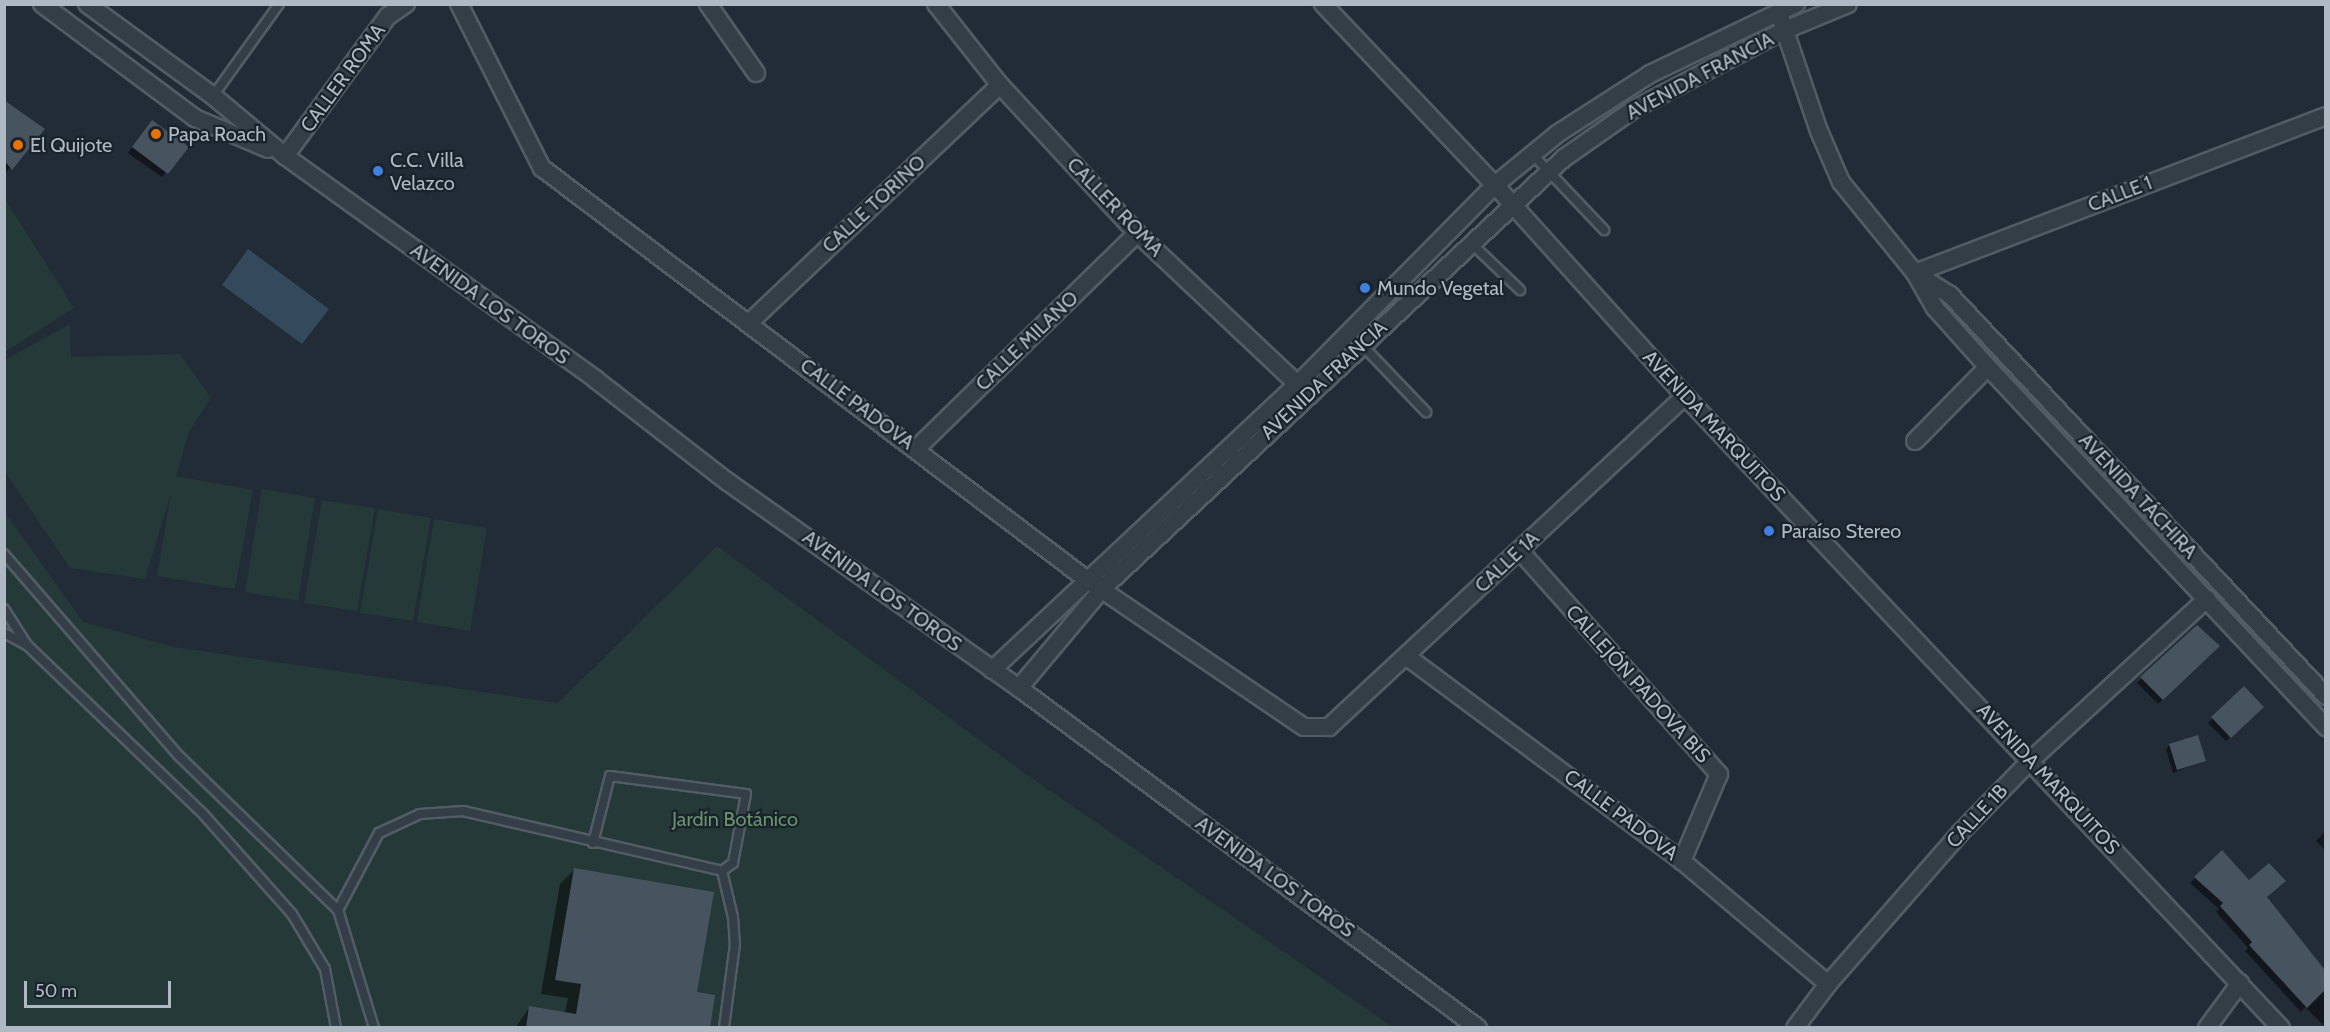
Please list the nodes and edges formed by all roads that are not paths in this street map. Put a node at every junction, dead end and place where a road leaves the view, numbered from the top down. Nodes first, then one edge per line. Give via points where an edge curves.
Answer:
1 (42, 4) edge
2 (87, 4) edge
3 (279, 4) edge
4 (406, 4) edge
5 (459, 4) edge
6 (708, 4) edge
7 (936, 4) edge
8 (1323, 4) edge
9 (1796, 4) edge
10 (1848, 4) edge
11 (1776, 8) edge
12 (1785, 30) junction
13 (756, 73) dead end
14 (1000, 86) junction
15 (213, 96) junction
16 (2325, 116) edge
17 (1532, 154) junction
18 (285, 156) junction
19 (1549, 171) junction
20 (1494, 185) junction
21 (1512, 205) junction
22 (1604, 230) dead end
23 (1137, 233) junction
24 (1470, 243) junction
25 (1915, 273) junction
26 (1520, 290) dead end
27 (749, 323) junction
28 (1362, 345) junction
29 (1988, 367) junction
30 (1303, 389) junction
31 (1685, 396) junction
32 (1426, 412) dead end
33 (1914, 441) dead end
34 (916, 448) junction
35 (1520, 551) junction
36 (4, 554) edge
37 (1086, 579) junction
38 (1103, 588) junction
39 (2207, 600) junction
40 (4, 609) edge
41 (4, 633) edge
42 (27, 645) junction
43 (1406, 656) junction
44 (992, 670) junction
45 (1019, 688) junction
46 (2325, 696) edge
47 (1329, 727) joint
48 (2325, 727) edge
49 (2030, 761) junction
50 (594, 843) junction
51 (1682, 861) junction
52 (722, 871) junction
53 (338, 910) junction
54 (2240, 983) junction
55 (1828, 984) junction
56 (336, 1028) edge
57 (374, 1028) edge
58 (724, 1028) edge
59 (1478, 1028) edge
60 (1795, 1028) edge
61 (2207, 1028) edge
62 (2281, 1028) edge

1 - 18 street via 195,118
2 - 15 street
3 - 15 lane
4 - 18 street, CALLER ROMA via 388,16
5 - 27 street, CALLE PADOVA via 542,168
6 - 13 street
7 - 14 street, CALLER ROMA
8 - 20 street, AVENIDA MARQUITOS
9 - 11 street, AVENIDA FRANCIA
10 - 12 street, AVENIDA FRANCIA
11 - 12 street
11 - 17 street, AVENIDA FRANCIA via 1650,74
12 - 19 street, AVENIDA FRANCIA via 1634,109
12 - 25 street via 1819,131 1841,182
14 - 23 street, CALLER ROMA
14 - 27 street, CALLE TORINO
15 - 18 street
16 - 25 street, CALLE 1
17 - 19 lane
17 - 20 street, AVENIDA FRANCIA
18 - 44 street, AVENIDA LOS TOROS
19 - 21 street, AVENIDA FRANCIA
19 - 22 lane
20 - 21 street, AVENIDA MARQUITOS
20 - 30 street, AVENIDA FRANCIA
21 - 24 street, AVENIDA FRANCIA
21 - 31 street, AVENIDA MARQUITOS
23 - 30 street, CALLER ROMA
23 - 34 street, CALLE MILANO
24 - 26 lane
24 - 28 street, AVENIDA FRANCIA
25 - 29 street via 1935,308
25 - 46 street, AVENIDA TÁCHIRA via 1950,296
27 - 34 street, CALLE PADOVA
28 - 30 street, AVENIDA FRANCIA
28 - 32 lane
29 - 33 street
29 - 39 street
30 - 37 street, AVENIDA FRANCIA
30 - 38 street, AVENIDA FRANCIA
31 - 35 street, CALLE 1A
31 - 49 street, AVENIDA MARQUITOS
34 - 37 street, CALLE PADOVA
35 - 43 street, CALLE 1A
35 - 51 street, CALLEJÓN PADOVA BIS via 1719,774
36 - 53 lane via 179,756
37 - 38 street, CALLE PADOVA
37 - 44 street, AVENIDA FRANCIA
38 - 45 street, AVENIDA FRANCIA
38 - 47 street, CALLE PADOVA via 1304,727
39 - 48 street
39 - 49 street, CALLE 1B
40 - 42 lane
41 - 42 lane
42 - 56 lane via 204,815 292,914 325,969
43 - 47 street, CALLE 1A
43 - 51 street, CALLE PADOVA
44 - 45 street, AVENIDA LOS TOROS
45 - 59 street, AVENIDA LOS TOROS
49 - 54 street, AVENIDA MARQUITOS
49 - 55 street, CALLE 1B via 1960,833
50 - 52 lane
50 - 52 lane via 610,776 746,794 733,863
50 - 53 lane via 463,811 420,814 379,833
51 - 55 street, CALLE PADOVA
52 - 58 lane via 734,917 735,944
53 - 57 lane
54 - 61 street
54 - 62 street, AVENIDA MARQUITOS
55 - 60 street, CALLE 1B

